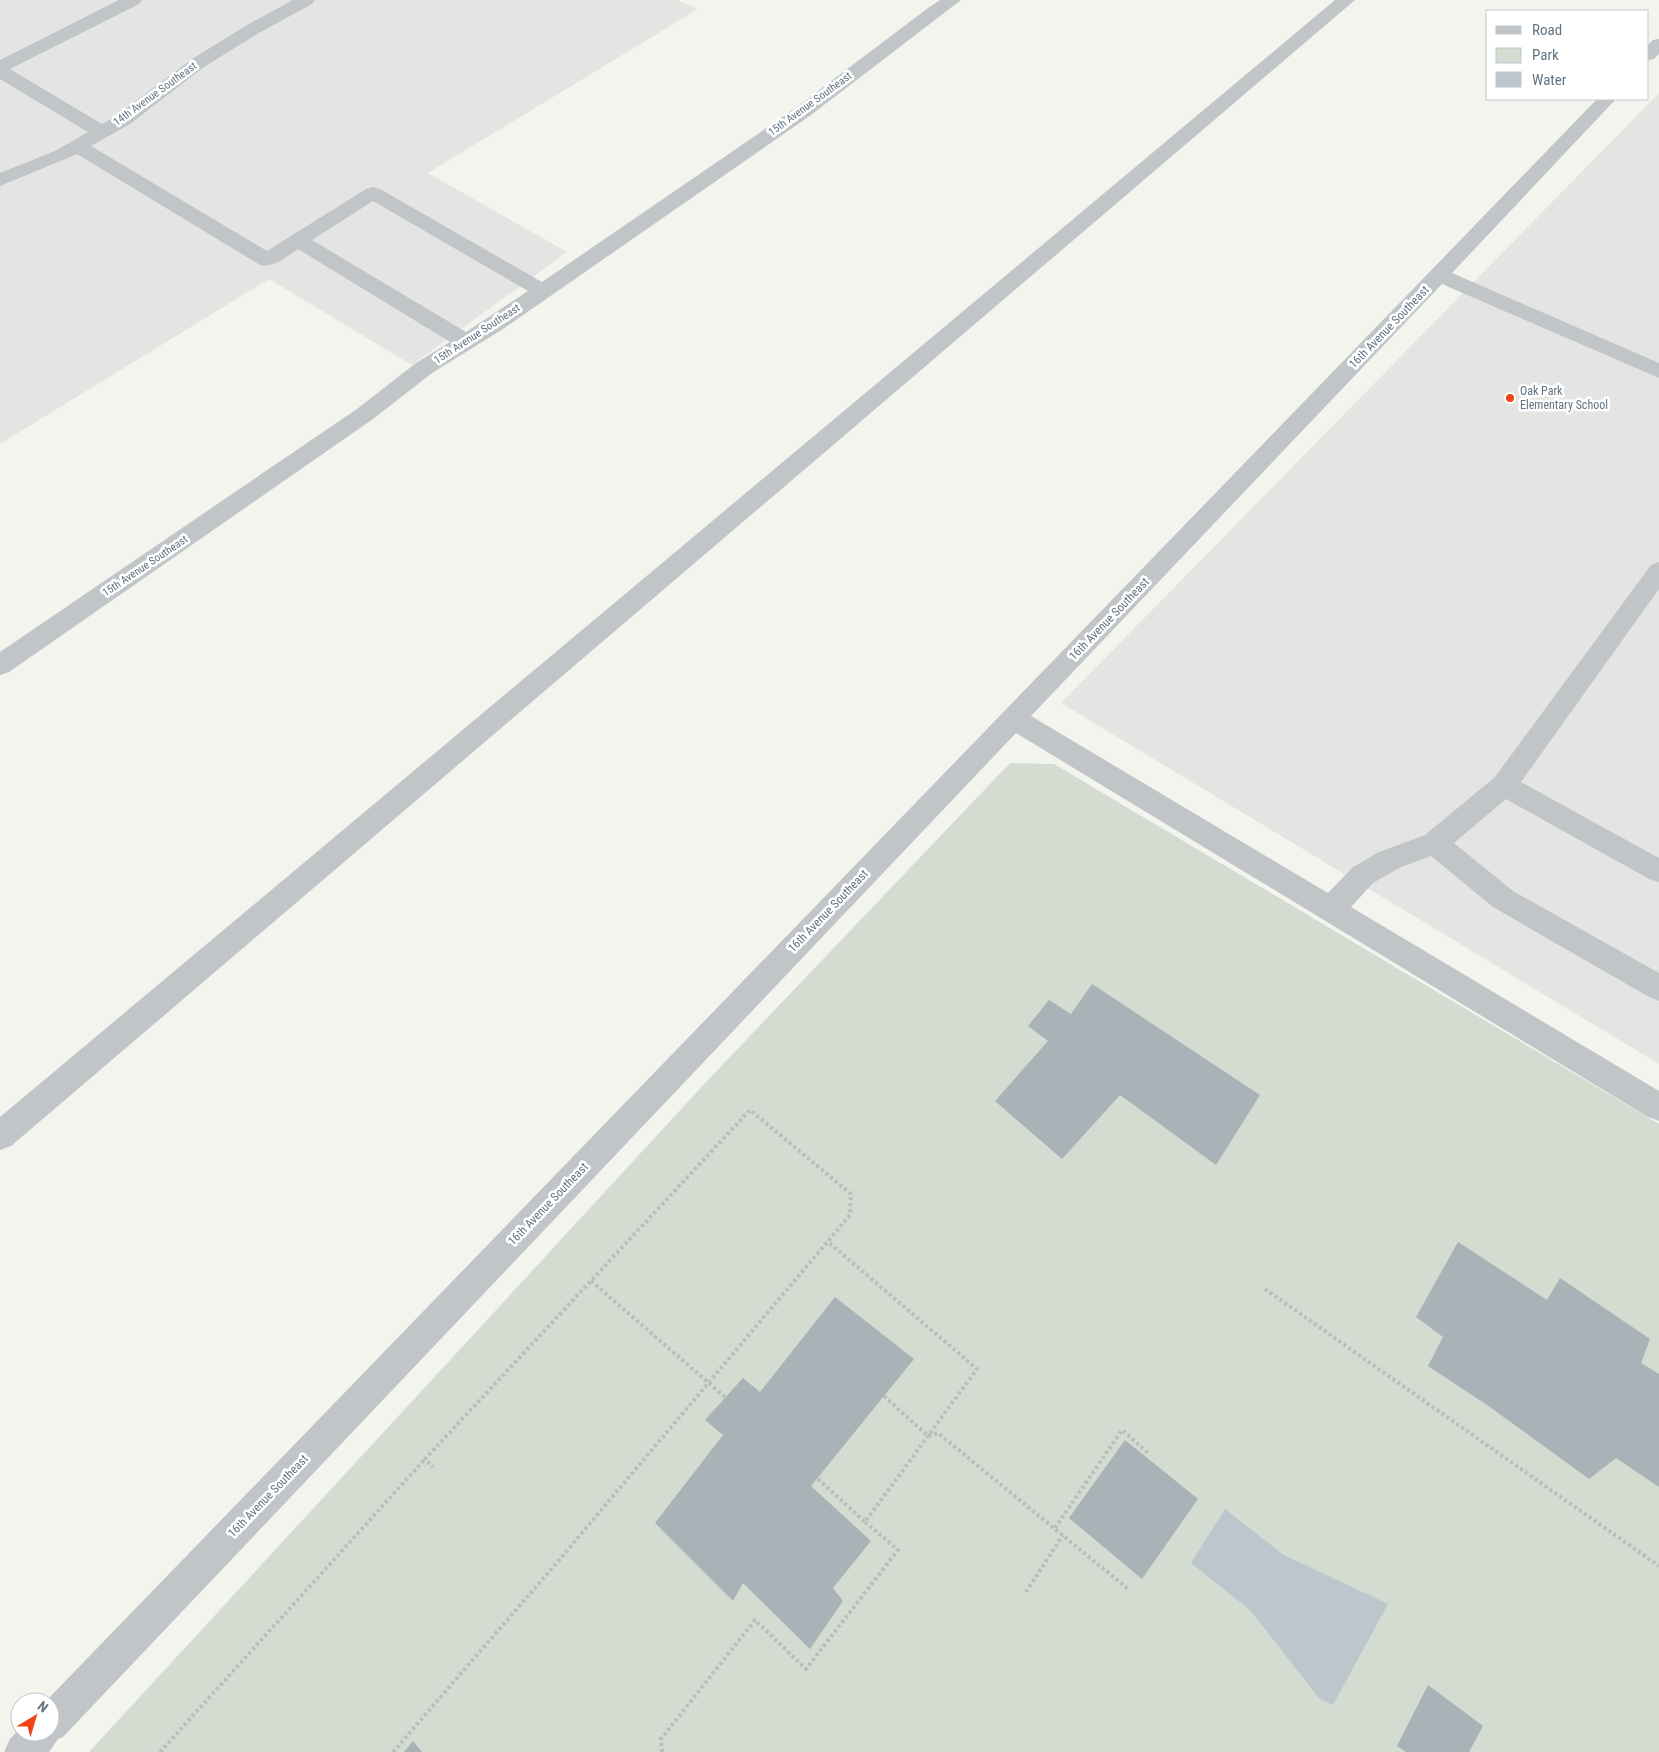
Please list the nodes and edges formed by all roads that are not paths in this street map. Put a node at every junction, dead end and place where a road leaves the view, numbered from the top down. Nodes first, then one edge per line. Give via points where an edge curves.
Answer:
1 (133, 0) edge
2 (306, 0) edge
3 (952, 0) edge
4 (1346, 0) edge
5 (1659, 44) edge
6 (1649, 55) edge
7 (0, 67) edge
8 (0, 71) edge
9 (1605, 100) edge
10 (102, 132) junction
11 (77, 146) junction
12 (0, 180) edge
13 (297, 240) junction
14 (1439, 275) junction
15 (543, 291) junction
16 (466, 342) junction
17 (1659, 372) edge
18 (1659, 571) edge
19 (0, 665) edge
20 (1013, 718) junction
21 (1504, 785) junction
22 (1435, 842) junction
23 (1659, 871) edge
24 (1331, 909) junction
25 (1659, 988) edge
26 (1659, 1107) edge
27 (0, 1136) edge
28 (60, 1714) edge
29 (32, 1742) edge
30 (23, 1752) edge

1 - 7 street
2 - 10 street, 14th Avenue Southeast via 198,63 123,120
3 - 15 street, 15th Avenue Southeast via 804,111
4 - 27 street
5 - 6 street
8 - 10 street
9 - 14 street, 16th Avenue Southeast
10 - 11 street, 14th Avenue Southeast
11 - 12 street, 14th Avenue Southeast
11 - 13 street via 267,260
13 - 15 street via 374,192
13 - 16 street
14 - 17 street
14 - 20 street, 16th Avenue Southeast
15 - 16 street, 15th Avenue Southeast
16 - 19 street, 15th Avenue Southeast via 424,368 365,414
18 - 21 street
20 - 24 street
20 - 28 street, 16th Avenue Southeast
21 - 22 street
21 - 23 street
22 - 24 street via 1389,860 1363,875
22 - 25 street via 1503,898
24 - 26 street
29 - 30 street

